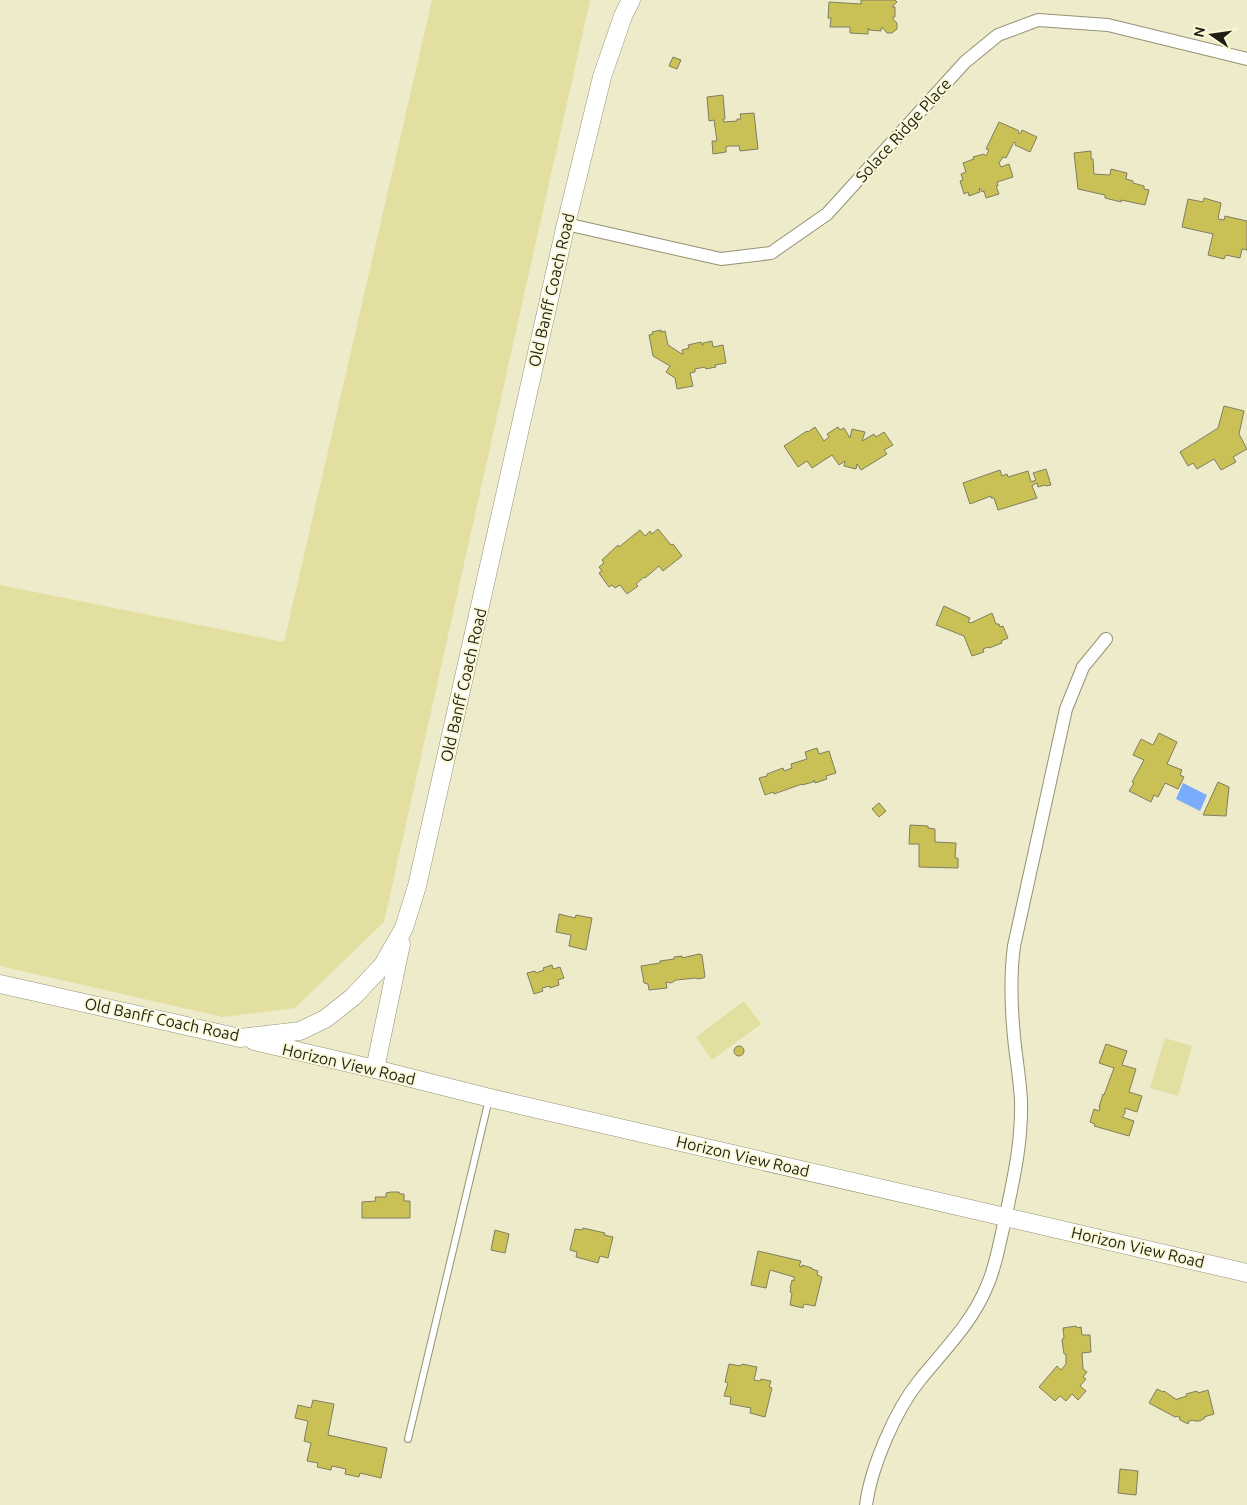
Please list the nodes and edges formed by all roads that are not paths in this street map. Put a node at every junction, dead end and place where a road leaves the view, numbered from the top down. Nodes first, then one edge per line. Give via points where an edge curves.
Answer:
1 (631, 0) edge
2 (1247, 59) edge
3 (566, 224) junction
4 (1106, 639) dead end
5 (404, 928) junction
6 (0, 984) edge
7 (240, 1038) junction
8 (375, 1069) junction
9 (490, 1098) junction
10 (1005, 1216) junction
11 (1247, 1272) edge
12 (408, 1439) dead end
13 (866, 1505) edge

1 - 3 main road, Old Banff Coach Road via 602,77
2 - 3 street, Solace Ridge Place via 1108,24 1038,20 998,35 966,62 828,214 771,253 721,259
3 - 5 main road, Old Banff Coach Road via 431,828
4 - 10 street via 1083,667 1066,709 1014,946 1011,990 1021,1100 1020,1138
5 - 7 main road, Old Banff Coach Road via 383,965 353,997 325,1019 300,1031
5 - 8 main road
6 - 7 main road, Old Banff Coach Road
7 - 8 main road, Horizon View Road
8 - 9 main road, Horizon View Road
9 - 10 main road, Horizon View Road
9 - 12 lane
10 - 11 main road, Horizon View Road
10 - 13 street via 988,1286 964,1328 906,1399 888,1434

